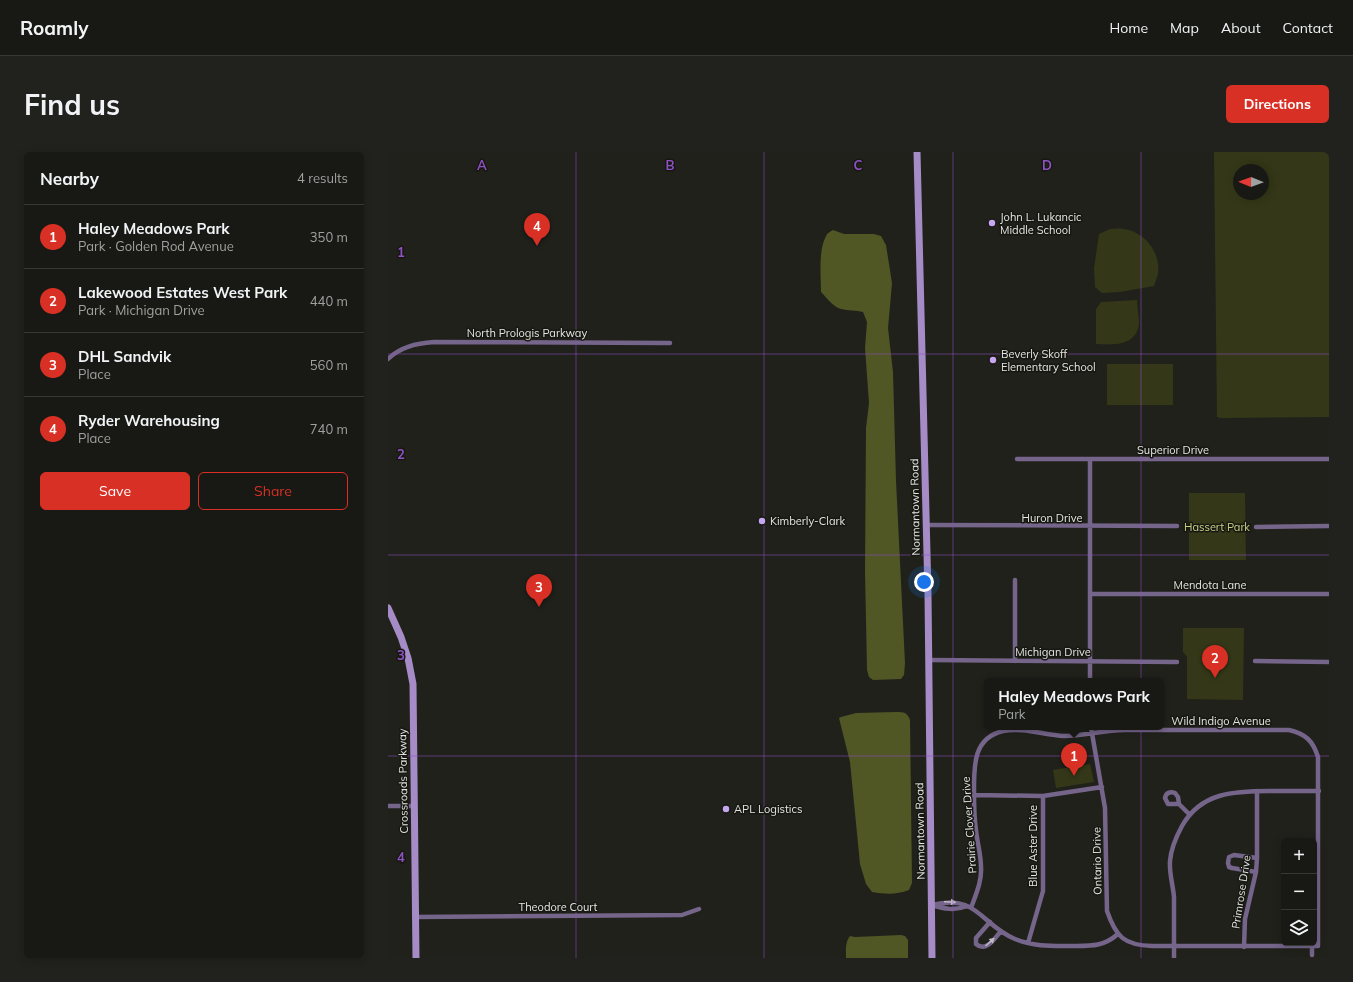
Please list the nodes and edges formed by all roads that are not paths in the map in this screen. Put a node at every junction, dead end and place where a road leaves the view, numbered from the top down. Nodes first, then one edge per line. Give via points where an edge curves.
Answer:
1 (917, 152) edge
2 (670, 342) dead end
3 (388, 359) edge
4 (1017, 459) dead end
5 (1090, 459) junction
6 (1329, 459) edge
7 (926, 526) junction
8 (1177, 526) dead end
9 (1329, 526) edge
10 (1090, 527) junction
11 (1256, 527) dead end
12 (1016, 580) dead end
13 (1090, 594) junction
14 (1329, 594) edge
15 (388, 608) edge
16 (929, 660) junction
17 (1015, 661) junction
18 (1090, 661) junction
19 (1255, 661) dead end
20 (1177, 662) dead end
21 (1329, 662) edge
22 (1090, 678) edge
23 (1091, 730) edge
24 (1092, 734) junction
25 (985, 741) joint
26 (1102, 787) junction
27 (1257, 791) junction
28 (1319, 792) junction
29 (974, 795) junction
30 (1043, 796) junction
31 (1179, 804) dead end
32 (388, 806) edge
33 (414, 806) junction
34 (1190, 815) junction
35 (1257, 858) junction
36 (1256, 872) junction
37 (932, 904) junction
38 (969, 907) junction
39 (699, 909) dead end
40 (416, 917) junction
41 (990, 922) junction
42 (1001, 931) junction
43 (1118, 934) junction
44 (1028, 943) junction
45 (1312, 946) joint
46 (1317, 946) edge
47 (1174, 947) junction
48 (1244, 947) junction
49 (1312, 956) dead end
50 (416, 958) edge
51 (932, 958) edge
52 (1174, 958) edge

1 - 7 street, Normantown Road
2 - 3 street, North Prologis Parkway via 434,342 405,348
4 - 5 street, Superior Drive
5 - 6 street, Superior Drive
5 - 10 street
7 - 10 street, Huron Drive
7 - 16 street, Normantown Road
8 - 10 street, Huron Drive
9 - 11 street
10 - 13 street
12 - 17 street
13 - 14 street, Mendota Lane
13 - 18 street
15 - 33 street, Crossroads Parkway via 401,636 413,684
16 - 17 street, Michigan Drive
16 - 37 street, Normantown Road
17 - 18 street, Michigan Drive
18 - 20 street, Michigan Drive
18 - 22 street
19 - 21 street
23 - 24 street, Ontario Drive
24 - 25 street, Wild Indigo Avenue via 1063,736 1016,730 996,733
24 - 26 street, Ontario Drive
24 - 28 street, Wild Indigo Avenue via 1120,730 1299,732 1309,739 1315,748 1318,757
25 - 29 street, Prairie Clover Drive via 976,756
26 - 30 street
26 - 43 street, Ontario Drive via 1107,910
27 - 28 street
27 - 34 street via 1240,791 1213,798
27 - 35 street, Primrose Drive
28 - 46 street, Wild Indigo Avenue
29 - 30 street
29 - 38 street, Prairie Clover Drive via 981,876 980,886
30 - 44 street, Blue Aster Drive via 1043,891
31 - 34 street
32 - 33 street
33 - 40 street, Crossroads Parkway
34 - 47 street via 1178,833 1170,859 1174,897
35 - 36 street, Primrose Drive
35 - 36 street via 1234,855 1229,857 1228,863 1232,868
36 - 48 street, Primrose Drive via 1245,919
37 - 38 street via 961,902
37 - 51 street, Normantown Road
38 - 41 street
39 - 40 street, Theodore Court via 682,915
40 - 50 street, Crossroads Parkway
41 - 42 street
41 -> 42 street via 976,938 976,944 988,946
42 - 44 street via 1014,939
43 - 44 street via 1102,945 1042,946
43 - 47 street via 1130,943 1142,946
45 - 48 street
45 - 49 street
47 - 48 street
47 - 52 street

